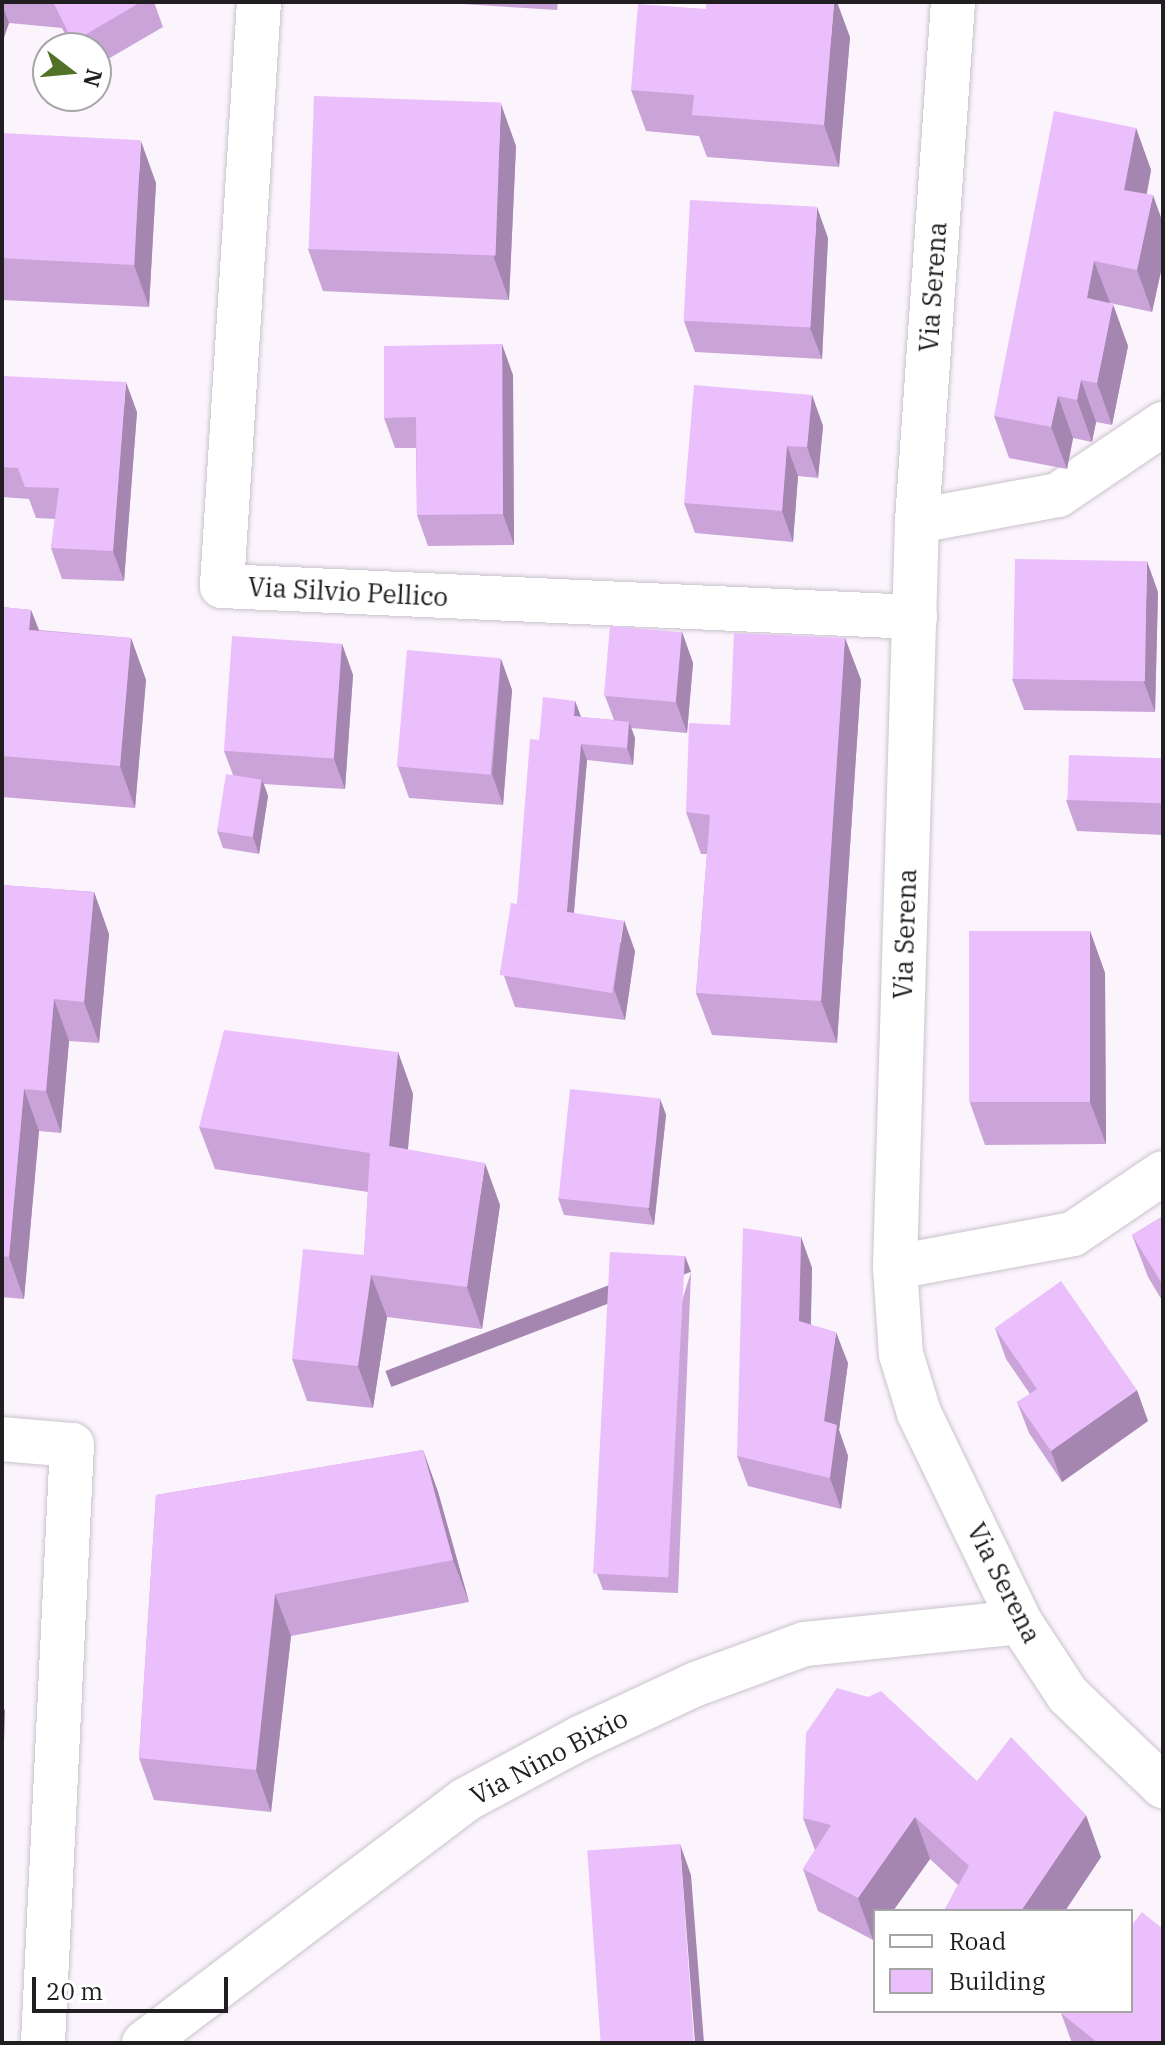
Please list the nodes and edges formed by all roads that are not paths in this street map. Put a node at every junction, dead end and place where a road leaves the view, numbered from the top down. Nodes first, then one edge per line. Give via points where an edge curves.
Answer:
1 (259, 2) edge
2 (953, 2) edge
3 (1163, 424) edge
4 (917, 521) junction
5 (915, 617) junction
6 (1163, 1173) edge
7 (895, 1267) junction
8 (2, 1439) edge
9 (1020, 1622) junction
10 (1163, 1786) edge
11 (43, 2043) edge
12 (144, 2043) edge

1 - 5 street, Via Silvio Pellico via 222,586
2 - 4 street, Via Serena
3 - 4 street via 1058,495
4 - 5 street, Via Serena
5 - 7 street, Via Serena
6 - 7 street via 1073,1234
7 - 9 street, Via Serena via 901,1354 919,1413
8 - 11 street via 72,1445
9 - 10 street, Via Serena via 1068,1695
9 - 12 street, Via Nino Bixio via 805,1644 696,1684 580,1738 465,1800

